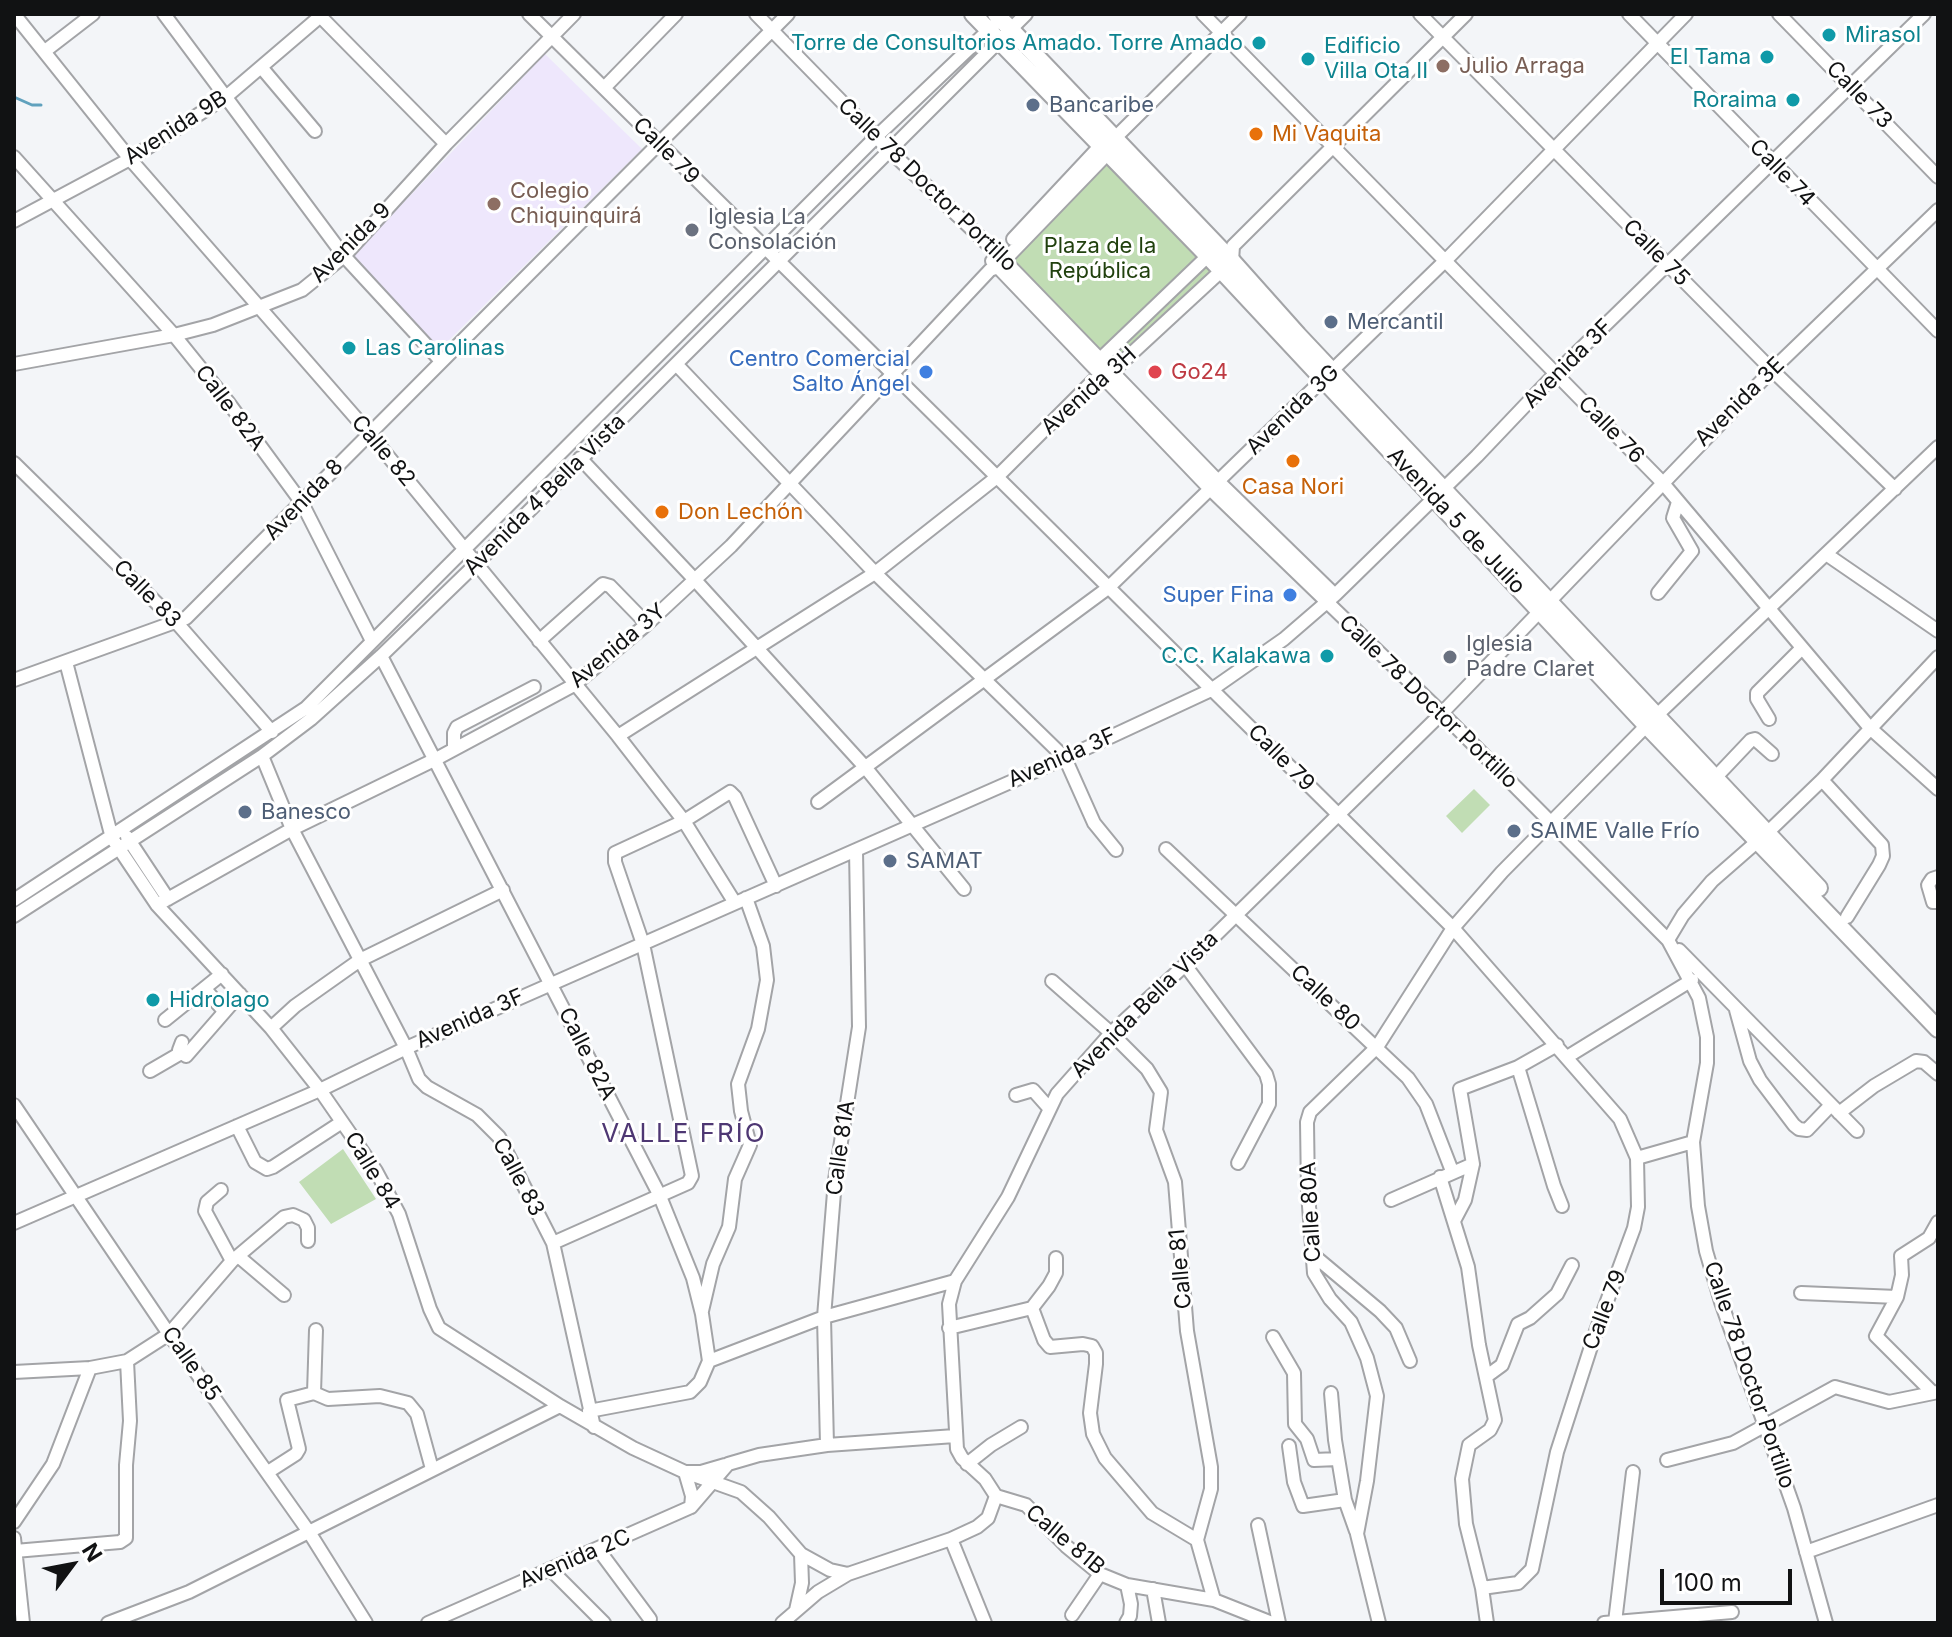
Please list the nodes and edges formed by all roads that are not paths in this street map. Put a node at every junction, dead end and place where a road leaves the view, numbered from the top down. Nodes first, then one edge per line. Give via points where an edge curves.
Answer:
1 (14, 14) edge
2 (93, 14) edge
3 (164, 14) edge
4 (529, 14) edge
5 (574, 14) edge
6 (676, 14) edge
7 (756, 14) edge
8 (788, 14) edge
9 (973, 14) edge
10 (1026, 14) edge
11 (1203, 14) edge
12 (1240, 14) edge
13 (1420, 14) edge
14 (1466, 14) edge
15 (1629, 14) edge
16 (1686, 14) edge
17 (1779, 14) edge
18 (1924, 14) edge
19 (320, 15) edge
20 (1000, 25) edge
21 (772, 31) junction
22 (1221, 33) junction
23 (552, 37) junction
24 (1443, 37) junction
25 (1657, 42) junction
26 (45, 51) junction
27 (261, 67) junction
28 (1849, 85) junction
29 (604, 88) junction
30 (227, 96) junction
31 (315, 131) dead end
32 (876, 137) junction
33 (1111, 142) junction
34 (446, 144) junction
35 (658, 144) junction
36 (1334, 146) junction
37 (889, 150) junction
38 (1554, 151) junction
39 (14, 157) edge
40 (130, 159) junction
41 (1771, 163) junction
42 (1938, 177) edge
43 (54, 199) junction
44 (1938, 210) edge
45 (14, 221) edge
46 (765, 248) junction
47 (344, 256) junction
48 (1222, 256) junction
49 (1446, 260) junction
50 (780, 263) junction
51 (996, 263) junction
52 (1669, 265) junction
53 (1878, 270) junction
54 (260, 308) junction
55 (1938, 331) edge
56 (174, 335) junction
57 (441, 361) junction
58 (1097, 362) junction
59 (14, 364) edge
60 (676, 364) junction
61 (1772, 370) junction
62 (894, 374) junction
63 (1555, 374) junction
64 (1328, 376) junction
65 (1104, 377) junction
66 (369, 433) junction
67 (1938, 447) edge
68 (580, 458) junction
69 (14, 463) edge
70 (997, 477) junction
71 (1662, 482) junction
72 (789, 485) junction
73 (1215, 486) junction
74 (1895, 489) junction
75 (1438, 494) junction
76 (1678, 502) junction
77 (302, 503) junction
78 (466, 550) junction
79 (1826, 554) junction
80 (476, 564) junction
81 (875, 573) junction
82 (695, 580) junction
83 (1108, 588) junction
84 (1658, 593) dead end
85 (1330, 599) junction
86 (1545, 606) junction
87 (1768, 609) junction
88 (177, 623) junction
89 (647, 624) junction
90 (1938, 631) edge
91 (372, 641) junction
92 (539, 641) junction
93 (756, 647) junction
94 (1802, 648) junction
95 (381, 656) junction
96 (1938, 657) edge
97 (66, 662) junction
98 (983, 678) junction
99 (14, 680) edge
100 (574, 685) junction
101 (534, 687) dead end
102 (1211, 690) junction
103 (1442, 713) junction
104 (1769, 719) dead end
105 (1652, 721) junction
106 (1870, 728) junction
107 (272, 732) junction
108 (618, 736) junction
109 (454, 749) junction
110 (1772, 754) dead end
111 (262, 756) junction
112 (1065, 758) junction
113 (436, 759) junction
114 (865, 767) junction
115 (1715, 778) junction
116 (1822, 780) junction
117 (1938, 789) edge
118 (818, 802) dead end
119 (1337, 814) junction
120 (684, 821) junction
121 (1552, 822) junction
122 (913, 824) junction
123 (292, 829) junction
124 (1763, 837) junction
125 (121, 840) junction
126 (1166, 849) dead end
127 (856, 850) junction
128 (1116, 850) dead end
129 (1938, 877) edge
130 (776, 886) junction
131 (964, 889) dead end
132 (503, 890) junction
133 (14, 900) edge
134 (740, 900) junction
135 (162, 902) junction
136 (1938, 902) edge
137 (1236, 914) junction
138 (14, 916) edge
139 (1847, 917) junction
140 (1453, 928) junction
141 (1668, 940) junction
142 (643, 944) junction
143 (360, 960) junction
144 (1185, 965) junction
145 (222, 974) junction
146 (1692, 980) junction
147 (1052, 981) dead end
148 (551, 984) junction
149 (205, 989) junction
150 (240, 994) junction
151 (1736, 1007) junction
152 (224, 1011) junction
153 (1938, 1014) edge
154 (165, 1020) dead end
155 (271, 1028) junction
156 (1938, 1029) edge
157 (1111, 1033) junction
158 (1557, 1045) junction
159 (1377, 1047) junction
160 (406, 1048) junction
161 (1567, 1057) junction
162 (1518, 1067) junction
163 (150, 1071) dead end
164 (1938, 1074) edge
165 (320, 1090) junction
166 (1016, 1095) dead end
167 (14, 1105) edge
168 (1049, 1108) junction
169 (1835, 1110) junction
170 (342, 1122) junction
171 (237, 1126) junction
172 (1857, 1131) dead end
173 (1693, 1142) junction
174 (1637, 1158) junction
175 (1238, 1163) dead end
176 (1473, 1164) junction
177 (1446, 1174) junction
178 (221, 1190) dead end
179 (659, 1194) junction
180 (75, 1196) junction
181 (1391, 1200) dead end
182 (1562, 1206) dead end
183 (1455, 1219) junction
184 (1938, 1222) edge
185 (14, 1223) edge
186 (308, 1241) dead end
187 (553, 1243) junction
188 (1312, 1254) junction
189 (235, 1258) junction
190 (1056, 1258) dead end
191 (1572, 1265) dead end
192 (955, 1281) junction
193 (1801, 1293) dead end
194 (284, 1295) dead end
195 (1897, 1297) junction
196 (1032, 1308) junction
197 (702, 1314) junction
198 (824, 1317) junction
199 (949, 1328) junction
200 (316, 1330) dead end
201 (169, 1334) junction
202 (1273, 1337) dead end
203 (127, 1361) junction
204 (709, 1361) junction
205 (1410, 1361) dead end
206 (90, 1368) junction
207 (14, 1372) edge
208 (1487, 1376) junction
209 (1935, 1392) edge
210 (314, 1393) junction
211 (1331, 1393) dead end
212 (560, 1406) junction
213 (589, 1411) junction
214 (1766, 1426) junction
215 (594, 1427) junction
216 (1021, 1427) dead end
217 (955, 1436) junction
218 (827, 1445) junction
219 (1289, 1446) dead end
220 (1338, 1459) junction
221 (1667, 1460) dead end
222 (728, 1464) junction
223 (967, 1464) junction
224 (432, 1469) junction
225 (268, 1472) junction
226 (685, 1472) junction
227 (1633, 1472) dead end
228 (713, 1482) junction
229 (996, 1496) junction
230 (1345, 1500) junction
231 (1938, 1505) edge
232 (691, 1507) junction
233 (14, 1522) edge
234 (1258, 1525) dead end
235 (309, 1532) junction
236 (1357, 1534) junction
237 (14, 1538) edge
238 (951, 1539) junction
239 (1197, 1540) junction
240 (598, 1549) junction
241 (15, 1551) edge
242 (1806, 1552) junction
243 (801, 1554) junction
244 (550, 1569) junction
245 (848, 1574) junction
246 (1100, 1574) junction
247 (1127, 1585) junction
248 (1482, 1588) junction
249 (1153, 1589) junction
250 (1214, 1600) junction
251 (1732, 1612) dead end
252 (1072, 1615) dead end
253 (457, 1617) edge
254 (795, 1618) edge
255 (650, 1619) dead end
256 (1674, 1620) edge
257 (1615, 1622) edge
258 (23, 1623) edge
259 (108, 1623) edge
260 (366, 1623) edge
261 (428, 1623) edge
262 (604, 1623) edge
263 (782, 1623) edge
264 (985, 1623) edge
265 (1126, 1623) edge
266 (1159, 1623) edge
267 (1272, 1623) edge
268 (1279, 1623) edge
269 (1379, 1623) edge
270 (1487, 1623) edge
271 (1604, 1623) edge
272 (1826, 1623) edge

1 - 26 street, Calle 82
2 - 26 street
3 - 30 street
4 - 23 street, Calle 79
5 - 23 street, Avenida 9
6 - 29 street
7 - 21 street, Calle 78 Doctor Portillo
8 - 21 street, Avenida 8
9 - 20 main road, Avenida 5 de Julio
10 - 20 street, Avenida 4 Bella Vista
11 - 22 street, Calle 76
12 - 22 street, Avenida 3Y
13 - 24 street, Calle 75
14 - 24 street, Avenida 3H
15 - 25 street, Calle 74
16 - 25 street, Avenida 3G
17 - 28 street, Calle 73
18 - 28 street, Avenida 3F
19 - 27 street, Avenida 9B
19 - 34 street
20 - 32 street, Avenida 4 Bella Vista
20 - 33 main road, Avenida 5 de Julio
20 - 37 street, Avenida 4 Bella Vista
21 - 32 street, Calle 78 Doctor Portillo
21 - 35 street, Avenida 8
22 - 33 street, Avenida 3Y
22 - 36 street, Calle 76
23 - 29 street, Calle 79
23 - 34 street, Avenida 9
24 - 36 street, Avenida 3H
24 - 38 street, Calle 75
25 - 38 street, Avenida 3G
25 - 41 street, Calle 74
26 - 40 street, Calle 82
27 - 30 street, Avenida 9B
27 - 31 street
28 - 41 street, Avenida 3F
28 - 42 street, Calle 73
29 - 35 street, Calle 79
30 - 40 street, Avenida 9B
30 - 47 street
32 - 37 street, Calle 78 Doctor Portillo
32 - 46 street, Avenida 4 Bella Vista
33 - 48 main road, Avenida 5 de Julio
33 - 51 street, Avenida 3Y
34 - 47 street, Avenida 9
35 - 46 street, Calle 79
35 - 57 street, Avenida 8
36 - 48 street, Avenida 3H
36 - 49 street, Calle 76
37 - 50 street, Avenida 4 Bella Vista
37 - 51 street, Calle 78 Doctor Portillo
38 - 49 street, Avenida 3G
38 - 52 street, Calle 75
39 - 43 street, Calle 82A
40 - 43 street, Avenida 9B
40 - 54 street, Calle 82
41 - 52 street, Avenida 3F
41 - 53 street, Calle 74
43 - 45 street, Avenida 9B
43 - 56 street, Calle 82A
44 - 53 street, Avenida 3E
46 - 50 street, Calle 79
46 - 78 street, Avenida 4 Bella Vista
47 - 54 street, Avenida 9 via 302,290
47 - 57 street
48 - 58 street
48 - 64 main road, Avenida 5 de Julio
48 - 65 street, Avenida 3H
49 - 63 street, Calle 76
49 - 64 street, Avenida 3G
50 - 60 street, Avenida 4 Bella Vista
50 - 62 street, Calle 79
51 - 58 street, Calle 78 Doctor Portillo
51 - 62 street, Avenida 3Y
52 - 61 street, Calle 75
52 - 63 street, Avenida 3F
53 - 55 street, Calle 74
53 - 61 street, Avenida 3E
54 - 56 street, Avenida 9
54 - 66 street, Calle 82
56 - 59 street, Avenida 9
56 - 77 street, Calle 82A
57 - 66 street, Avenida 8
58 - 65 street
58 - 65 street, Calle 78 Doctor Portillo
60 - 68 street, Avenida 4 Bella Vista
60 - 72 street
61 - 71 street, Avenida 3E
61 - 74 street, Calle 75
62 - 70 street, Calle 79
62 - 72 street, Avenida 3Y
63 - 71 street, Calle 76
63 - 75 street, Avenida 3F
64 - 73 street, Avenida 3G
64 - 75 main road, Avenida 5 de Julio
65 - 70 street, Avenida 3H
65 - 73 street, Calle 78 Doctor Portillo
66 - 77 street, Avenida 8
66 - 78 street, Calle 82
67 - 74 street, Calle 80A
68 - 80 street, Avenida 4 Bella Vista
68 - 82 street
69 - 88 street, Calle 83
70 - 81 street, Avenida 3H
70 - 83 street, Calle 79
71 - 76 street, Calle 76
71 - 86 street, Avenida 3E
72 - 81 street
72 - 82 street, Avenida 3Y
73 - 83 street, Avenida 3G
73 - 85 street, Calle 78 Doctor Portillo
74 - 79 street, Calle 80A
75 - 85 street, Avenida 3F
75 - 86 main road, Avenida 5 de Julio
76 - 84 street via 1673,518 1692,551
76 - 87 street, Calle 76
77 - 88 street, Avenida 8
77 - 91 street, Calle 82A
78 - 80 street, Calle 82
78 - 91 street, Avenida 4 Bella Vista
79 - 87 street, Calle 80A
79 - 90 street
80 - 92 street, Calle 82
80 - 95 street, Avenida 4 Bella Vista
81 - 93 street, Avenida 3H
81 - 98 street
82 - 89 street, Avenida 3Y
82 - 93 street
83 - 98 street, Avenida 3G
83 - 102 street, Calle 79
85 - 102 street, Avenida 3F
85 - 103 street, Calle 78 Doctor Portillo
86 - 103 street, Avenida Bella Vista
86 - 105 main road, Avenida 5 de Julio
87 - 94 street, Calle 76
87 - 105 street, Calle 80A
88 - 97 street, Avenida 8
88 - 107 street, Calle 83
89 - 92 street via 606,584
89 - 100 street, Avenida 3Y
91 - 107 street, Avenida 4 Bella Vista via 306,708
92 - 100 street, Calle 82
93 - 108 street, Avenida 3H
93 - 114 street
94 - 104 street via 1757,693
94 - 106 street, Calle 76
95 - 111 street, Avenida 4 Bella Vista
95 - 113 street, Calle 82A
96 - 106 street
97 - 99 street, Avenida 8
97 - 125 street, Calle 84
98 - 112 street
98 - 114 street, Avenida 3G
100 - 108 street, Calle 82
100 - 109 street, Avenida 3Y
101 - 109 street via 457,727
102 - 112 street, Avenida 3F
102 - 119 street, Calle 79
103 - 119 street, Avenida Bella Vista
103 - 121 street, Calle 78 Doctor Portillo
105 - 115 main road, Avenida 5 de Julio
105 - 121 street, Calle 80A
105 - 124 main road, Avenida 5 de Julio
106 - 116 street
106 - 117 street, Calle 76
107 - 125 street, Avenida 4 Bella Vista
108 - 120 street, Calle 82
109 - 113 street, Avenida 3Y
110 - 115 street via 1751,740
111 - 123 street, Calle 83
111 - 125 street, Avenida 4 Bella Vista
112 - 122 street, Avenida 3F
112 - 128 street via 1094,823
113 - 123 street, Avenida 3Y
113 - 132 street, Calle 82A
114 - 118 street, Avenida 3G
114 - 122 street
115 - 124 main road, Avenida 5 de Julio
116 - 124 street
116 - 139 street via 1882,845 1879,865
119 - 137 street, Avenida Bella Vista
119 - 140 street, Calle 79
120 - 130 street via 733,793
120 - 134 street, Calle 82
120 - 142 street via 615,853
121 - 140 street, Calle 80A
121 - 141 street, Calle 78 Doctor Portillo
122 - 127 street, Avenida 3F
122 - 131 street
123 - 135 street, Avenida 3Y
123 - 143 street, Calle 83
124 - 139 main road, Avenida 5 de Julio
124 - 141 street via 1712,881
124 - 156 main road, Avenida 5 de Julio
125 - 133 street, Avenida 4 Bella Vista
125 - 135 street, Calle 84
125 - 138 street, Avenida 4 Bella Vista
126 - 137 street, Calle 80
127 - 130 street, Avenida 3F
127 - 198 street, Calle 81A via 859,1027 835,1180
129 - 136 street via 1928,885 1933,902
130 - 134 street, Avenida 3F
132 - 143 street
132 - 148 street, Calle 82A
134 - 142 street, Avenida 3F
134 - 197 street, Calle 82 via 763,946 767,980 758,1029 738,1084 750,1145 735,1179 729,1227 713,1264
135 - 145 street, Calle 84
137 - 144 street, Avenida Bella Vista
137 - 159 street, Calle 80
139 - 153 main road, Avenida 5 de Julio
140 - 158 street, Calle 79
140 - 159 street, Calle 80A
141 - 146 street, Calle 78 Doctor Portillo
141 - 151 street
142 - 148 street, Avenida 3F
142 - 179 street via 692,1176 688,1183
143 - 155 street
143 - 160 street, Calle 83
144 - 157 street, Avenida Bella Vista
144 - 175 street via 1269,1084 1269,1104
145 - 149 street
145 - 150 street, Calle 84
146 - 161 street
146 - 173 street, Calle 78 Doctor Portillo via 1707,1037
147 - 157 street, Calle 81
148 - 160 street, Avenida 3F
148 - 179 street, Calle 82A
149 - 152 street
149 - 154 street
150 - 152 street
150 - 155 street, Calle 84
151 - 169 street
151 - 169 street via 1750,1061 1794,1125 1807,1130
152 - 163 street via 188,1055 181,1048
155 - 165 street, Calle 84
157 - 168 street, Avenida Bella Vista
157 - 239 street, Calle 81 via 1147,1069 1161,1092 1156,1130 1175,1182 1187,1331 1212,1479
158 - 161 street, Calle 79
158 - 162 street
159 - 177 street, Calle 80 via 1426,1104
159 - 188 street, Calle 80A via 1310,1112
160 - 165 street, Avenida 3F
160 - 187 street, Calle 83 via 423,1084 477,1115 499,1137
161 - 174 street, Calle 79 via 1620,1119
162 - 176 street via 1460,1089
162 - 182 street
164 - 169 street via 1916,1061
165 - 170 street, Calle 84
165 - 171 street, Avenida 3F
166 - 168 street via 1033,1090
167 - 180 street, Calle 85
168 - 192 street, Avenida Bella Vista via 1008,1197
169 - 172 street
170 - 171 street via 267,1169 255,1162
170 - 212 street, Calle 84 via 396,1207 439,1328
171 - 180 street, Avenida 3F
173 - 174 street
173 - 214 street, Calle 78 Doctor Portillo via 1706,1251
174 - 248 street, Calle 79 via 1634,1228 1557,1452 1532,1569 1518,1583
176 - 177 street
176 - 183 street
177 - 181 street
177 - 183 street, Calle 80
178 - 189 street via 205,1211
179 - 187 street
179 - 197 street, Calle 82A
180 - 185 street, Avenida 3F
180 - 201 street, Calle 85
183 - 208 street, Calle 80
184 - 195 street via 1929,1238 1901,1256
186 - 189 street via 304,1220 284,1217
187 - 213 street, Calle 83
188 - 205 street via 1396,1328
188 - 236 street, Calle 80A via 1314,1273 1351,1322 1377,1396
189 - 194 street
189 - 201 street
190 - 196 street via 1056,1273
191 - 208 street via 1557,1294 1518,1324 1502,1365
192 - 198 street
192 - 199 street, Avenida Bella Vista
193 - 195 street
195 - 209 street via 1876,1336
196 - 199 street
196 - 239 street via 1050,1347 1083,1344 1096,1353 1090,1413 1105,1458 1152,1513
197 - 204 street, Calle 82A
198 - 204 street
198 - 218 street, Calle 81A
199 - 217 street, Avenida Bella Vista
200 - 210 street
201 - 203 street
201 - 225 street, Calle 85
202 - 220 street via 1294,1373 1295,1424 1314,1460
203 - 206 street
203 - 241 street via 126,1538
204 - 213 street via 690,1392
206 - 207 street
206 - 233 street via 53,1464
208 - 248 street, Calle 80 via 1494,1426 1469,1445 1462,1479 1466,1524
209 - 214 street via 1889,1402 1835,1387
210 - 224 street via 328,1399 380,1396 408,1403 417,1414
210 - 225 street via 287,1400 299,1449
211 - 220 street
212 - 215 street, Calle 84
212 - 224 street
213 - 215 street, Calle 83
214 - 221 street via 1721,1447
214 - 242 street, Calle 78 Doctor Portillo
215 - 226 street, Calle 84
216 - 223 street
217 - 218 street
217 - 223 street, Avenida Bella Vista
218 - 222 street
219 - 230 street via 1303,1506
220 - 230 street
222 - 226 street
222 - 228 street, Avenida 2C
223 - 229 street, Avenida Bella Vista
224 - 235 street
225 - 235 street, Calle 85
226 - 228 street, Calle 84
226 - 232 street
227 - 257 street
228 - 232 street, Avenida 2C
228 - 243 street, Calle 84 via 750,1498
229 - 238 street via 988,1518
229 - 246 street, Calle 81B via 1026,1505
230 - 236 street
231 - 242 street
232 - 240 street, Avenida 2C
234 - 268 street
235 - 259 street via 189,1592
235 - 260 street, Calle 85
236 - 269 street, Calle 80A
237 - 241 street
238 - 245 street
238 - 264 street
239 - 250 street, Calle 81
240 - 244 street, Avenida 2C
240 - 255 street
241 - 258 street
242 - 272 street, Calle 78 Doctor Portillo
243 - 245 street, Calle 84
243 - 254 street
244 - 253 street, Avenida 2C
244 - 262 street
245 - 254 street via 818,1592
246 - 247 street, Calle 81B
246 - 252 street
247 - 249 street, Calle 81B
247 - 265 street via 1131,1604
248 - 270 street
249 - 250 street, Calle 81B
249 - 266 street
250 - 267 street, Calle 81B
251 - 256 street
253 - 261 street, Avenida 2C
254 - 263 street
256 - 257 street
257 - 271 street

